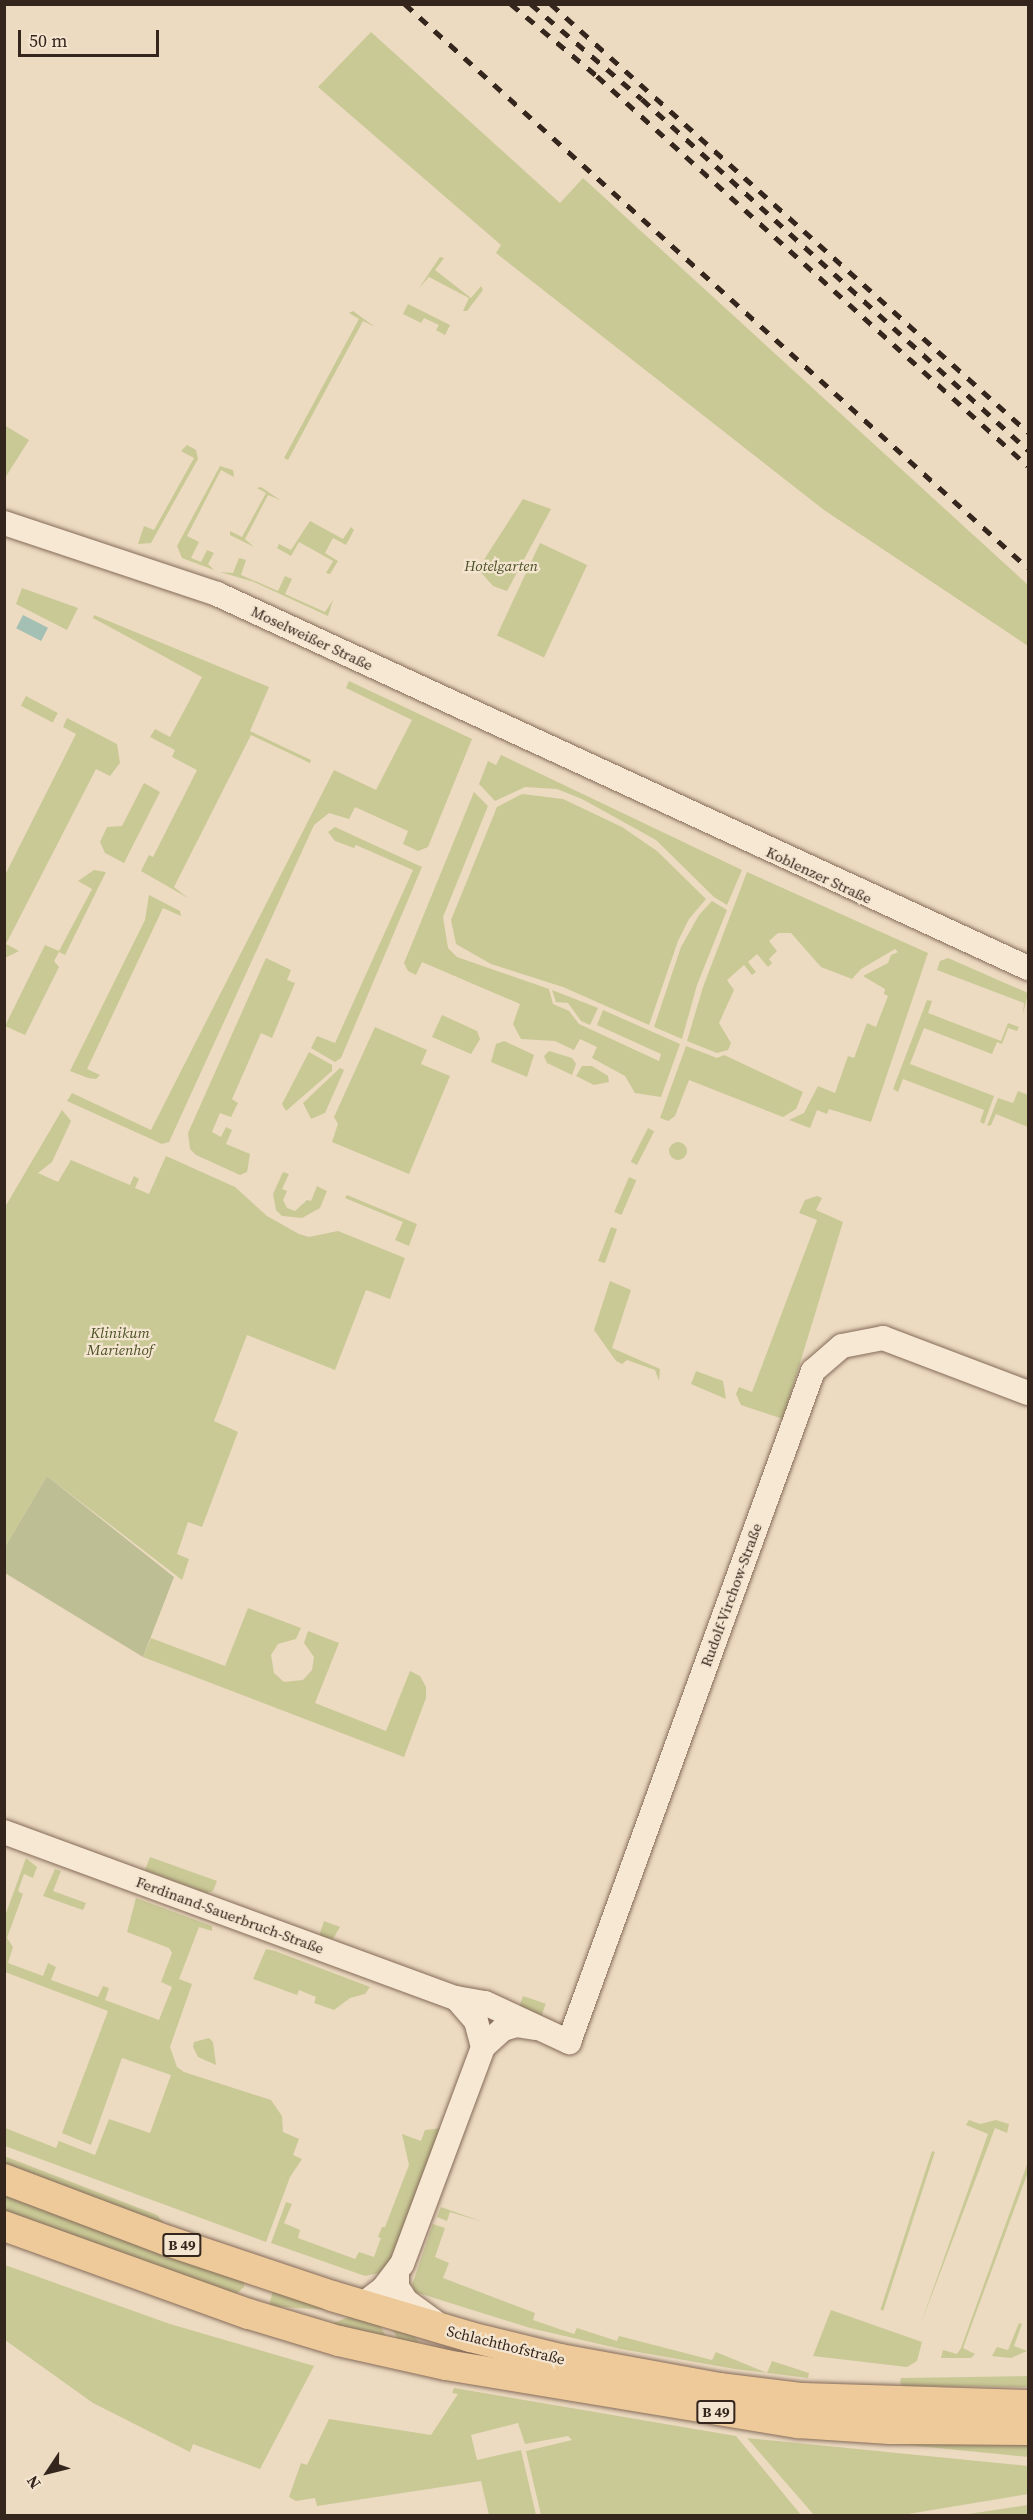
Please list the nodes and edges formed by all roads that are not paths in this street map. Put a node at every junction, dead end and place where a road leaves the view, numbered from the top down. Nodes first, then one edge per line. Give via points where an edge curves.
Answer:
1 (4, 523) edge
2 (610, 778) joint
3 (1029, 968) edge
4 (1029, 1393) edge
5 (4, 1832) edge
6 (456, 1998) junction
7 (535, 2028) junction
8 (569, 2042) joint
9 (483, 2047) junction
10 (4, 2179) edge
11 (4, 2226) edge
12 (262, 2272) junction
13 (397, 2273) junction
14 (363, 2304) junction
15 (249, 2314) junction
16 (416, 2321) junction
17 (280, 2323) junction
18 (447, 2330) junction
19 (446, 2365) junction
20 (1029, 2405) edge
21 (1029, 2430) edge

1 - 2 street, Moselweißer Straße via 217,594
2 - 3 street, Koblenzer Straße
4 - 8 street, Rudolf-Virchow-Straße via 883,1338 842,1346 813,1371
5 - 6 street, Ferdinand-Sauerbruch-Straße
6 - 7 street, Ferdinand-Sauerbruch-Straße via 485,2003
6 - 9 street, Ferdinand-Sauerbruch-Straße via 476,2021
7 - 8 street, Ferdinand-Sauerbruch-Straße
7 - 9 street, Ferdinand-Sauerbruch-Straße via 516,2025 503,2029
9 - 13 street, Ferdinand-Sauerbruch-Straße
10 - 12 main road, Schlachthofstraße / B 49
11 - 15 main road, Schlachthofstraße / B 49
12 - 14 main road, Schlachthofstraße / B 49
12 - 15 main road
13 - 14 street, Ferdinand-Sauerbruch-Straße
13 - 18 street via 397,2287 406,2301
14 - 16 main road, Schlachthofstraße / B 49
14 - 17 main road via 332,2318
15 - 17 main road, Schlachthofstraße / B 49
16 - 18 main road, Schlachthofstraße / B 49
16 - 19 main road
17 - 19 main road, Schlachthofstraße / B 49
18 - 20 main road, Schlachthofstraße / B 49 via 560,2359 719,2388 887,2403
19 - 21 main road, Schlachthofstraße / B 49 via 798,2423 890,2429

